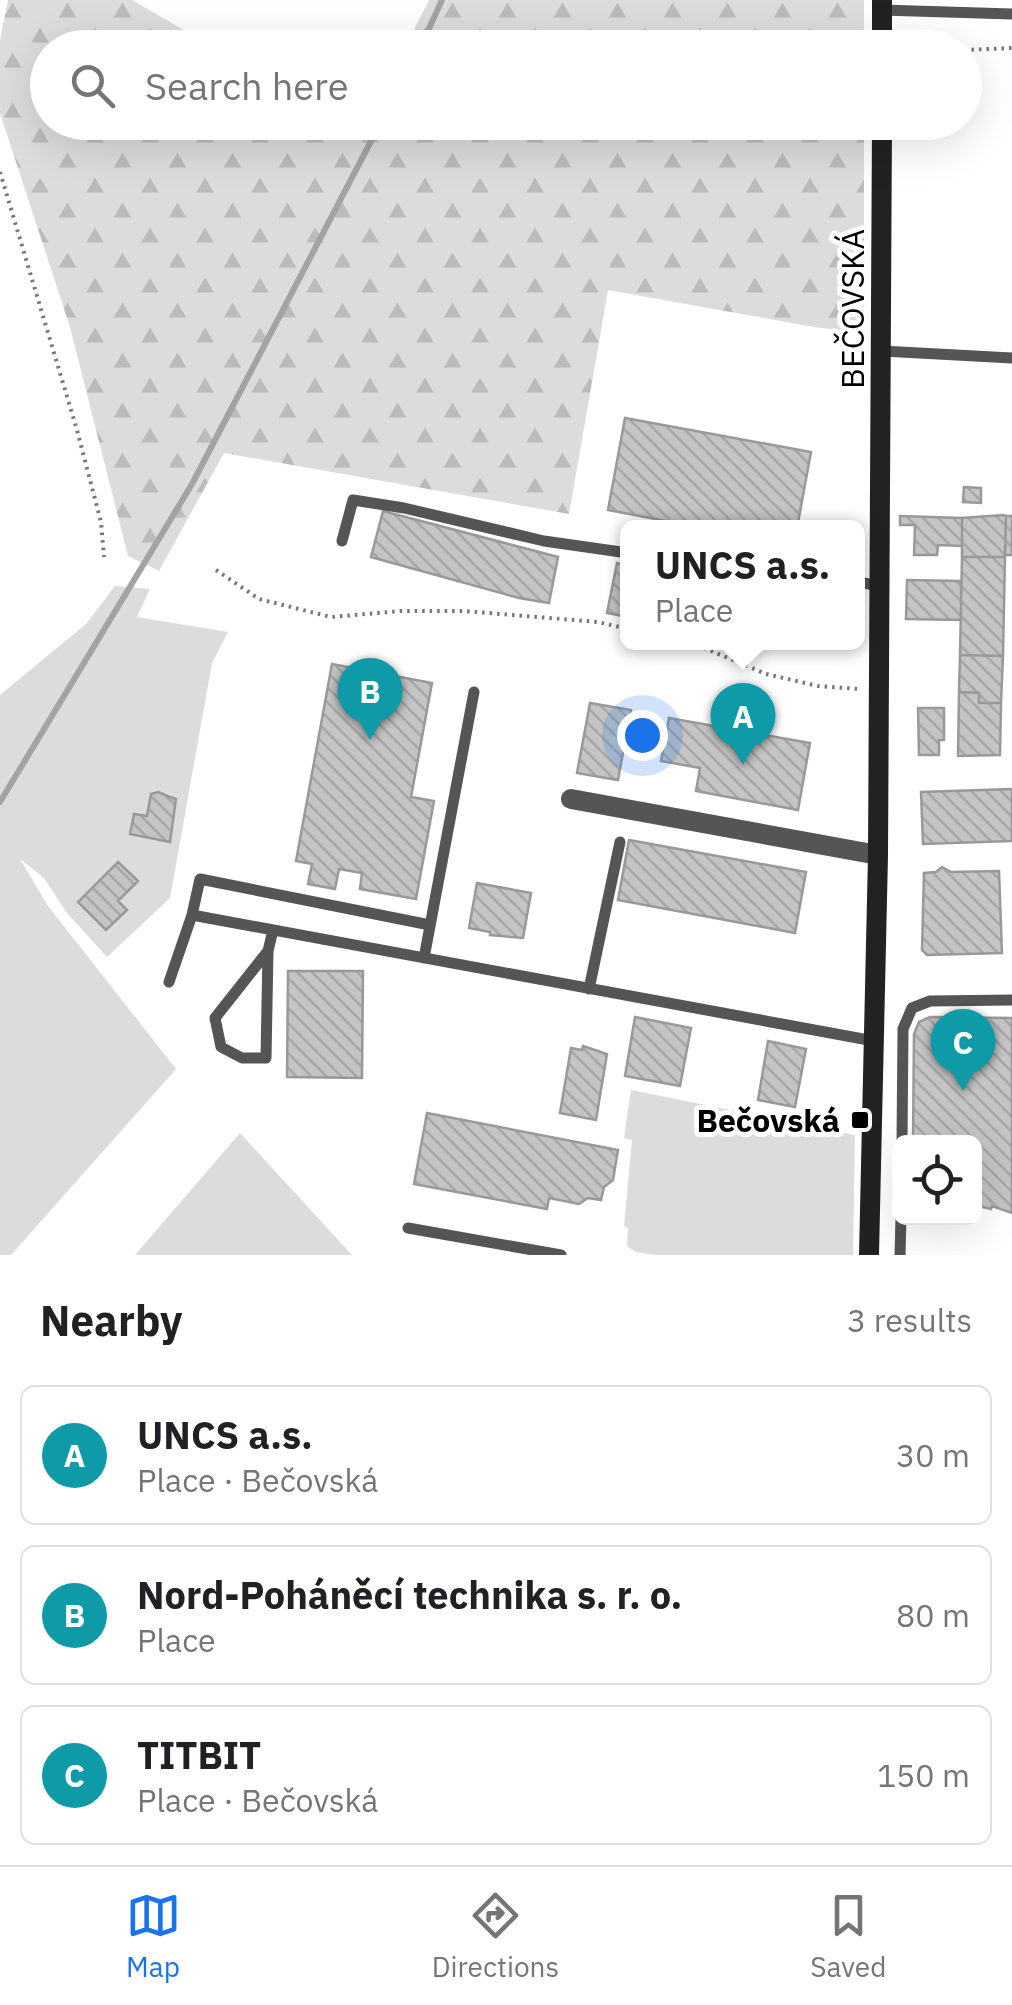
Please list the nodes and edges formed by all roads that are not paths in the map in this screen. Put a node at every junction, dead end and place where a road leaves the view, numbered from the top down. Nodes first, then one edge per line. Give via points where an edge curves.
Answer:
1 (882, 5) edge
2 (1012, 14) edge
3 (882, 140) edge
4 (882, 351) junction
5 (1012, 358) edge
6 (342, 541) dead end
7 (620, 553) edge
8 (865, 583) edge
9 (880, 586) junction
10 (474, 692) dead end
11 (571, 799) dead end
12 (620, 842) dead end
13 (878, 856) junction
14 (192, 915) junction
15 (430, 925) junction
16 (272, 930) junction
17 (268, 951) junction
18 (424, 958) junction
19 (170, 982) dead end
20 (589, 989) junction
21 (1012, 1000) edge
22 (874, 1042) junction
23 (902, 1135) edge
24 (901, 1225) edge
25 (408, 1228) dead end
26 (561, 1255) edge
27 (869, 1255) edge
28 (900, 1255) edge

1 - 2 lane
3 - 4 street, BEČOVSKÁ
4 - 5 lane
4 - 9 street, BEČOVSKÁ
6 - 7 lane via 353,500
8 - 9 lane
9 - 13 street, BEČOVSKÁ
10 - 15 lane
11 - 13 street
12 - 20 lane
13 - 22 street, BEČOVSKÁ
14 - 15 lane via 200,879
14 - 16 lane
14 - 19 lane
15 - 18 lane
16 - 17 lane
16 - 18 lane
17 - 17 lane via 216,1018 221,1047 242,1058 266,1058
18 - 20 lane
20 - 22 lane
21 - 23 lane via 930,1001 908,1012
22 - 27 street, BEČOVSKÁ
24 - 28 lane
25 - 26 lane

